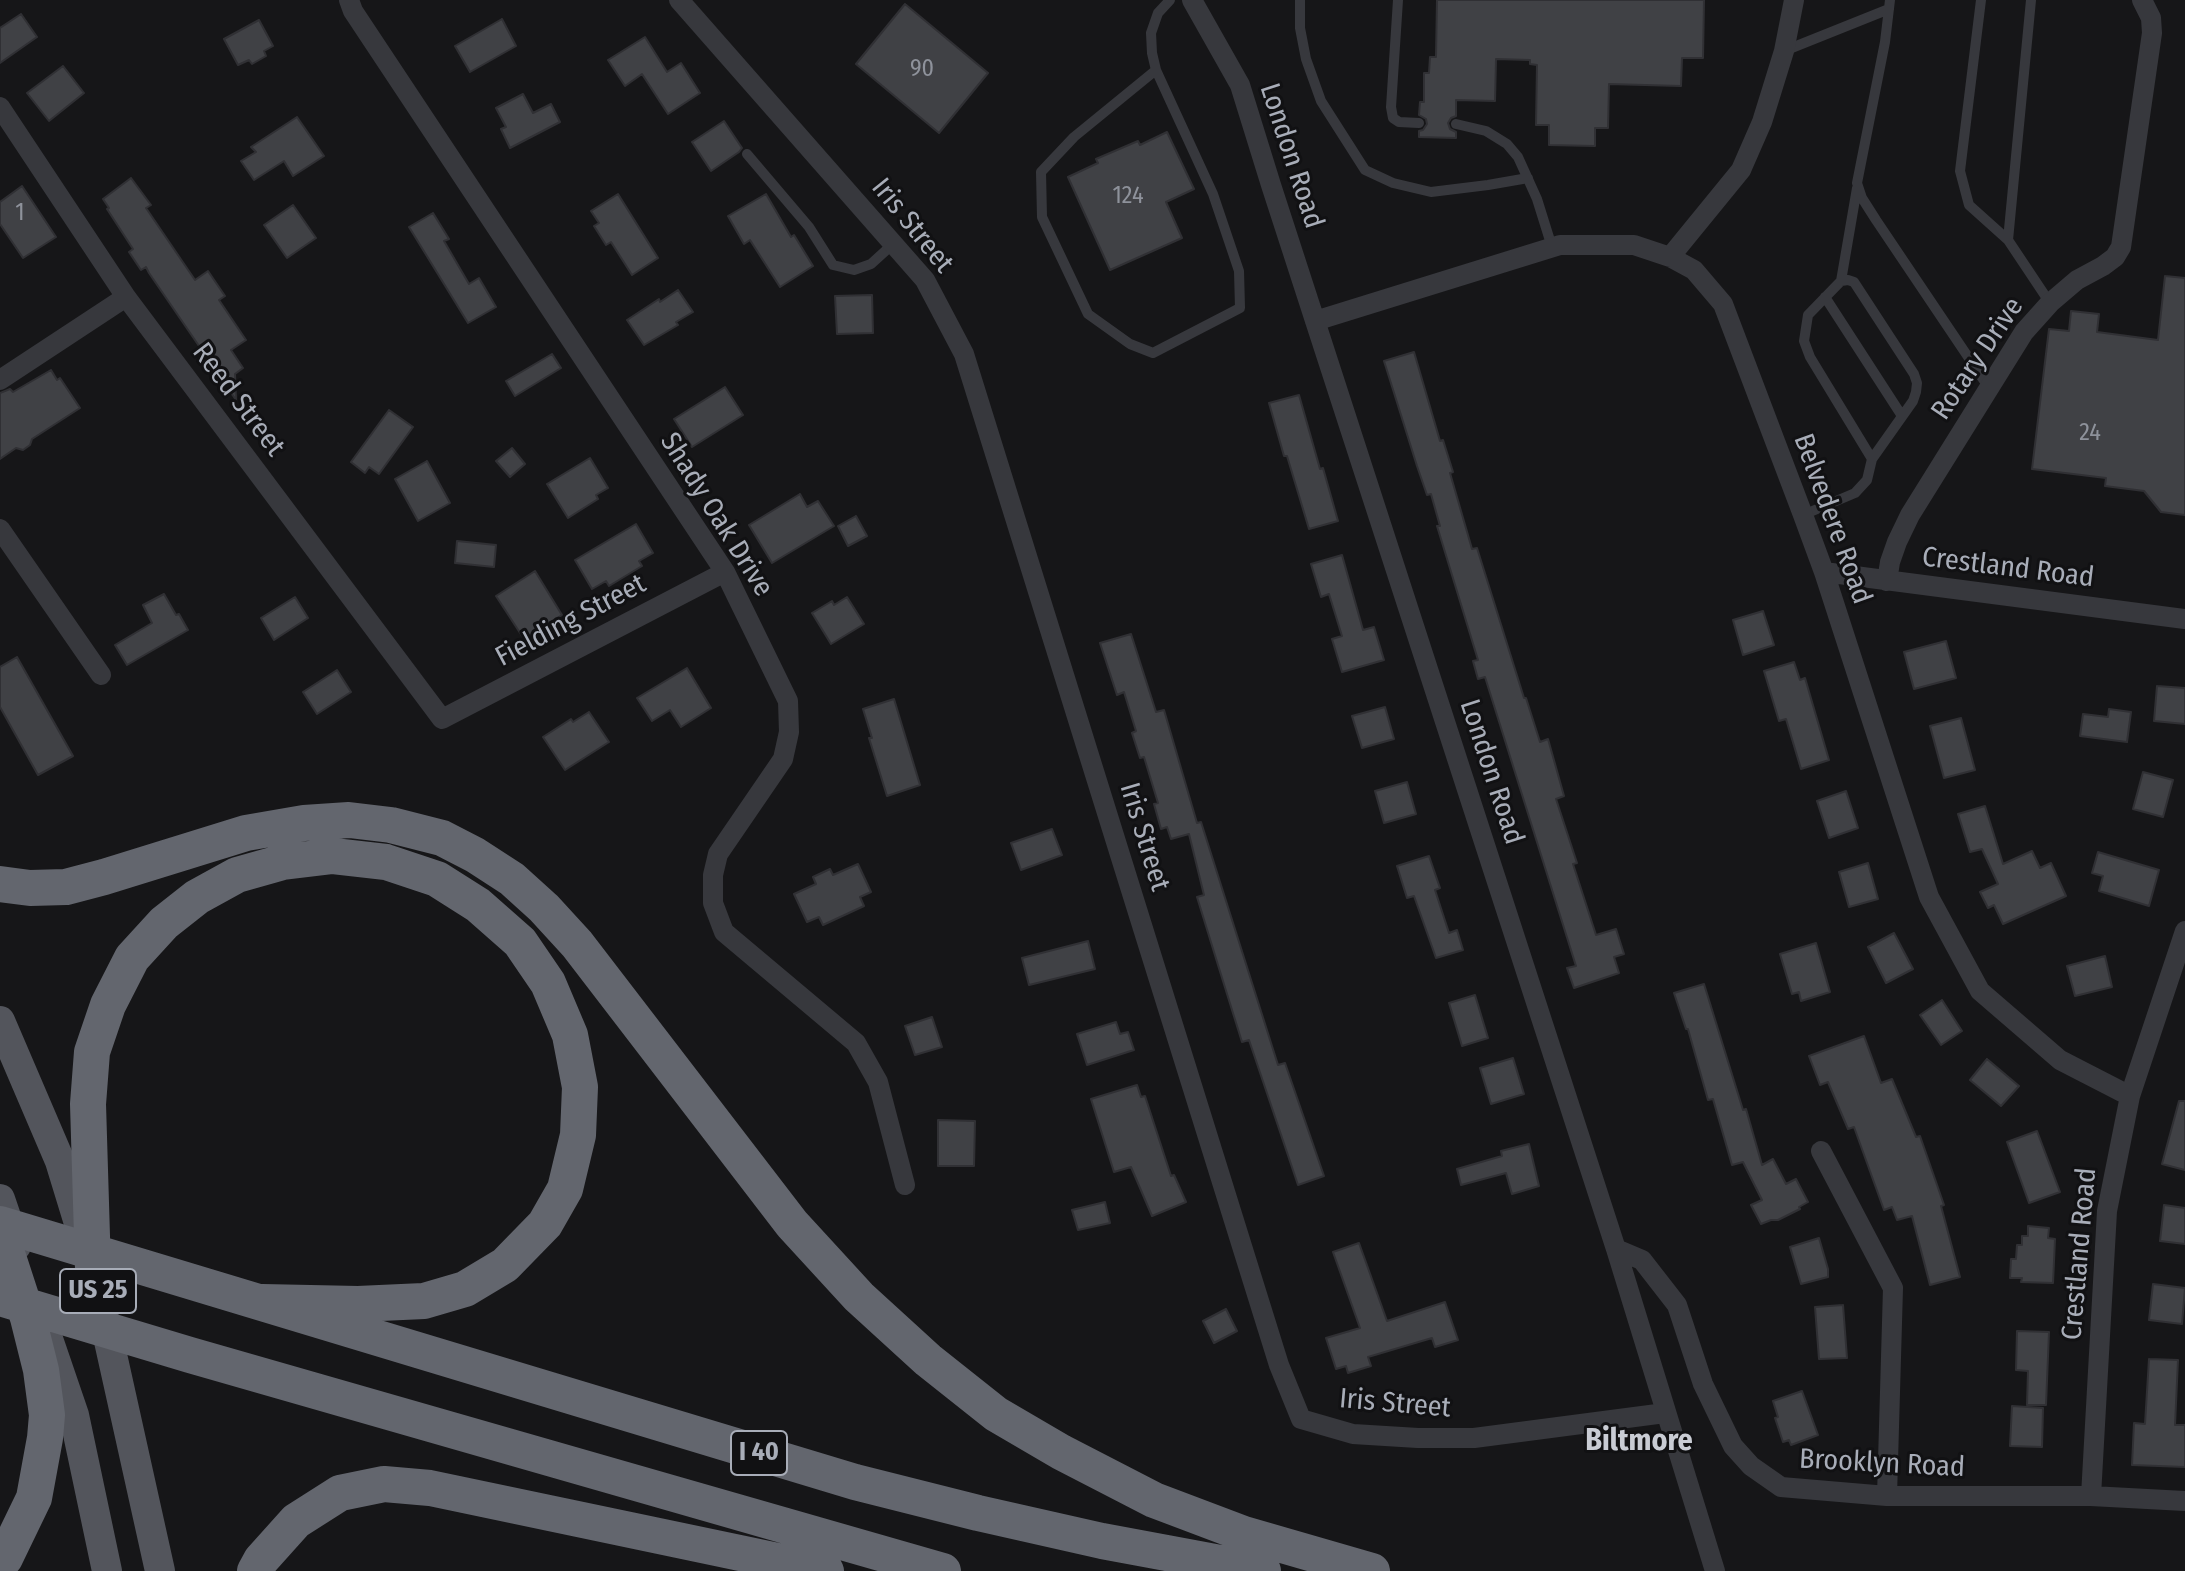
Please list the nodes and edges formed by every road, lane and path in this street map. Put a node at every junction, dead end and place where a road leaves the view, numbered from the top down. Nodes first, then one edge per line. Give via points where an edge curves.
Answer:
1 (349, 0) edge
2 (679, 0) edge
3 (1170, 0) edge
4 (1192, 0) edge
5 (1300, 0) edge
6 (1398, 0) edge
7 (1794, 0) edge
8 (1981, 0) edge
9 (2031, 0) edge
10 (2142, 0) edge
11 (1889, 4) edge
12 (1784, 51) junction
13 (1156, 70) junction
14 (0, 107) edge
15 (1419, 123) dead end
16 (1456, 124) dead end
17 (747, 154) dead end
18 (1528, 178) junction
19 (1857, 183) junction
20 (2008, 240) junction
21 (893, 244) junction
22 (1552, 247) junction
23 (1670, 257) junction
24 (1841, 281) junction
25 (126, 297) junction
26 (1825, 297) junction
27 (2050, 303) junction
28 (1315, 321) junction
29 (0, 380) edge
30 (1989, 388) junction
31 (1902, 416) junction
32 (1872, 459) junction
33 (1803, 515) junction
34 (0, 529) edge
35 (725, 572) junction
36 (1824, 572) junction
37 (1887, 581) junction
38 (2185, 619) edge
39 (101, 675) dead end
40 (442, 719) joint
41 (0, 884) edge
42 (2185, 931) edge
43 (0, 1021) edge
44 (2130, 1096) junction
45 (1821, 1151) dead end
46 (905, 1185) dead end
47 (0, 1199) edge
48 (0, 1224) edge
49 (0, 1232) edge
50 (1616, 1249) junction
51 (93, 1269) junction
52 (0, 1298) edge
53 (262, 1302) junction
54 (1665, 1413) junction
55 (1887, 1496) junction
56 (2091, 1496) junction
57 (2185, 1501) edge
58 (0, 1564) edge
59 (107, 1571) edge
60 (160, 1571) edge
61 (255, 1571) edge
62 (826, 1571) edge
63 (943, 1571) edge
64 (1263, 1571) edge
65 (1372, 1571) edge
66 (1715, 1571) edge

1 - 35 street, Shady Oak Drive
2 - 21 street, Iris Street
3 - 13 lane via 1151,33
4 - 28 street, London Road via 1240,85
5 - 18 lane via 1306,59 1321,101 1365,170 1431,192
6 - 15 lane via 1391,107 1399,122
7 - 12 street
8 - 20 lane via 1960,171 1969,205
9 - 20 lane
10 - 27 street, Rotary Drive via 2152,33 2121,247 2115,257
11 - 12 lane
11 - 19 lane
12 - 23 street via 1741,170
13 - 13 lane via 1213,194 1239,271 1240,308 1153,353 1130,344 1088,314 1042,217 1041,172 1074,137
14 - 25 street, Reed Street
16 - 18 lane via 1486,131 1507,144
17 - 21 lane via 809,227 833,265 854,270 871,264
18 - 22 lane
19 - 24 lane
19 - 30 lane via 1876,220
20 - 27 lane
21 - 54 street, Iris Street via 925,280 964,354 1279,1365 1301,1419 1353,1434 1474,1438
22 - 23 street, Belvedere Road via 1634,245
22 - 28 street, Belvedere Road
23 - 33 street, Belvedere Road via 1694,270 1723,304
24 - 26 lane
24 - 31 lane via 1854,282 1914,374 1916,392
25 - 29 street
25 - 40 street, Reed Street
26 - 31 lane
26 - 32 lane via 1808,315 1804,341
27 - 30 street, Rotary Drive via 2024,332
28 - 50 street, London Road
30 - 37 street, Rotary Drive via 1910,515
31 - 32 lane
32 - 33 lane via 1867,480 1855,493
33 - 36 street, Belvedere Road
34 - 39 street
35 - 40 street, Fielding Street
35 - 46 street, Shady Oak Drive via 788,701 789,732 783,759 718,854 713,903 724,932 856,1043 878,1082
36 - 37 street, Crestland Road
36 - 44 street, Belvedere Road via 1929,897 1980,991 2060,1060
37 - 38 street, Crestland Road
41 - 65 highway via 66,887 246,833 304,823 349,820 391,825 464,849 512,879 577,944 792,1224 859,1297 928,1360 996,1414 1154,1500 1244,1534
42 - 44 street, Crestland Road
43 - 51 main road, US 25 via 60,1161
44 - 56 street, Crestland Road via 2107,1211
45 - 55 street via 1893,1288
47 - 59 main road, US 25 via 74,1415
48 - 53 highway, I 40
49 - 58 highway via 28,1318 47,1415 34,1498
50 - 54 street, London Road
50 - 55 street, Brooklyn Road via 1642,1260 1677,1305 1703,1384 1733,1446 1751,1466 1781,1487
51 - 53 highway via 88,1104 92,1052 132,958 197,897 237,875 283,862 333,856 386,862 437,879 478,905 520,942 548,983 570,1035 580,1087 578,1135 565,1189 545,1224 505,1265 465,1289 424,1301
51 - 60 main road, US 25
52 - 63 highway, I 40
53 - 64 highway, I 40 via 855,1482 1086,1537
54 - 66 street, London Road
55 - 56 street, Brooklyn Road
56 - 57 street, Brooklyn Road
61 - 62 highway via 296,1521 340,1493 384,1484 430,1488

